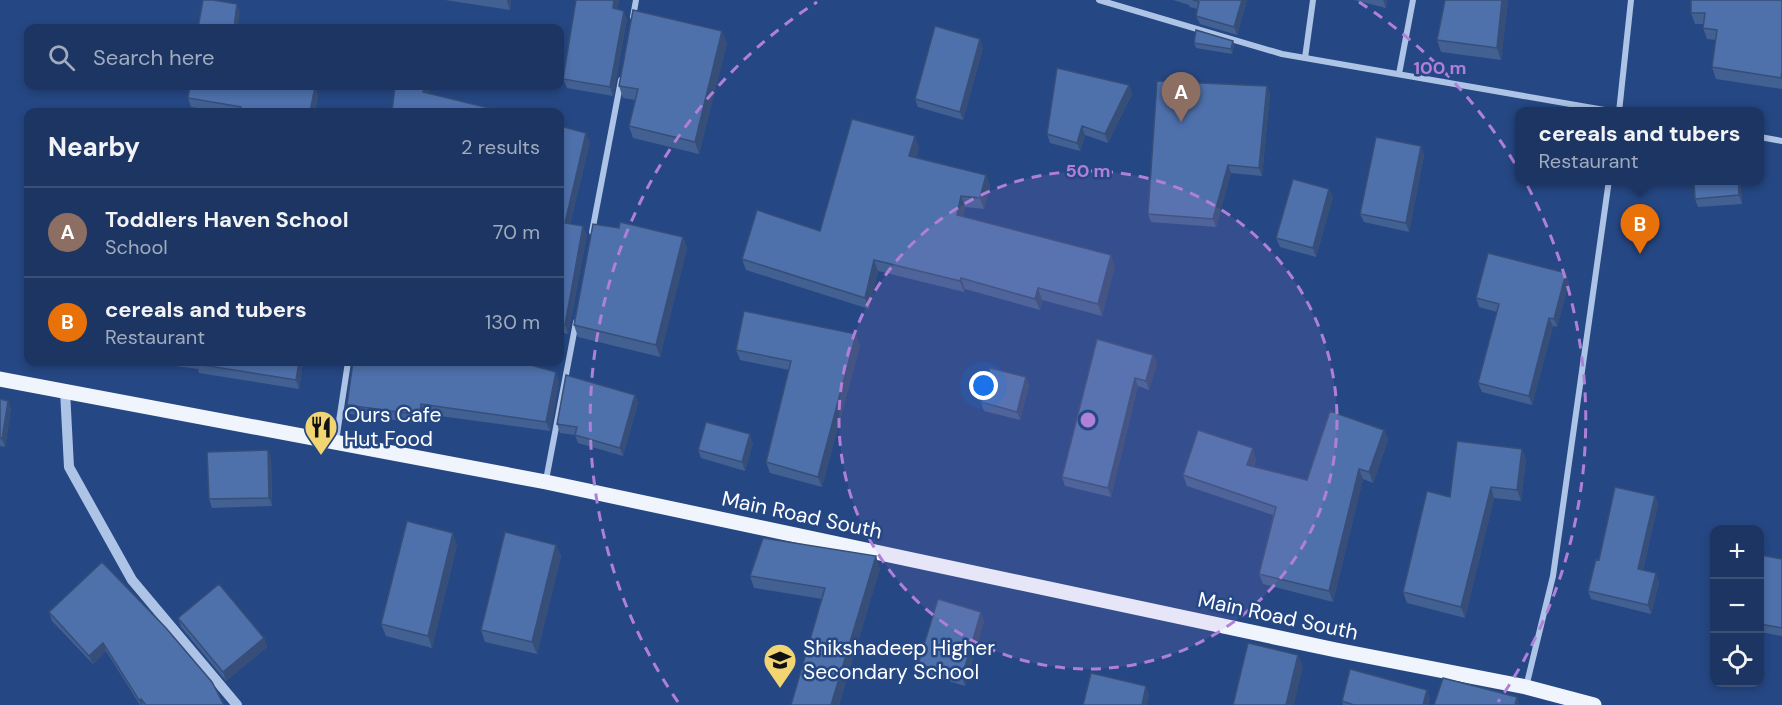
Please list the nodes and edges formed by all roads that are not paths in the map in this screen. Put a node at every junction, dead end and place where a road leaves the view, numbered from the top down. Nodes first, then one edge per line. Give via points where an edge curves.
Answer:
1 (636, 0) edge
2 (1099, 0) edge
3 (1313, 0) edge
4 (1413, 0) edge
5 (1631, 0) edge
6 (632, 24) edge
7 (1305, 58) junction
8 (623, 71) edge
9 (1399, 74) junction
10 (1593, 107) edge
11 (1618, 107) edge
12 (1764, 138) edge
13 (1782, 141) edge
14 (1608, 185) edge
15 (592, 235) edge
16 (576, 318) edge
17 (347, 366) edge
18 (0, 379) edge
19 (65, 391) junction
20 (335, 442) junction
21 (546, 482) junction
22 (1526, 687) junction
23 (237, 705) edge
24 (1594, 705) edge

1 - 6 street
2 - 7 street
3 - 7 street
4 - 9 street
5 - 11 street
7 - 9 street
8 - 15 street
9 - 10 street
12 - 13 street
14 - 22 street via 1553,576
16 - 21 street
17 - 20 street
18 - 19 main road, Main Road South
19 - 20 main road, Main Road South
19 - 23 street via 69,466 132,580
20 - 21 main road, Main Road South
21 - 22 main road, Main Road South
22 - 24 main road, Main Road South

